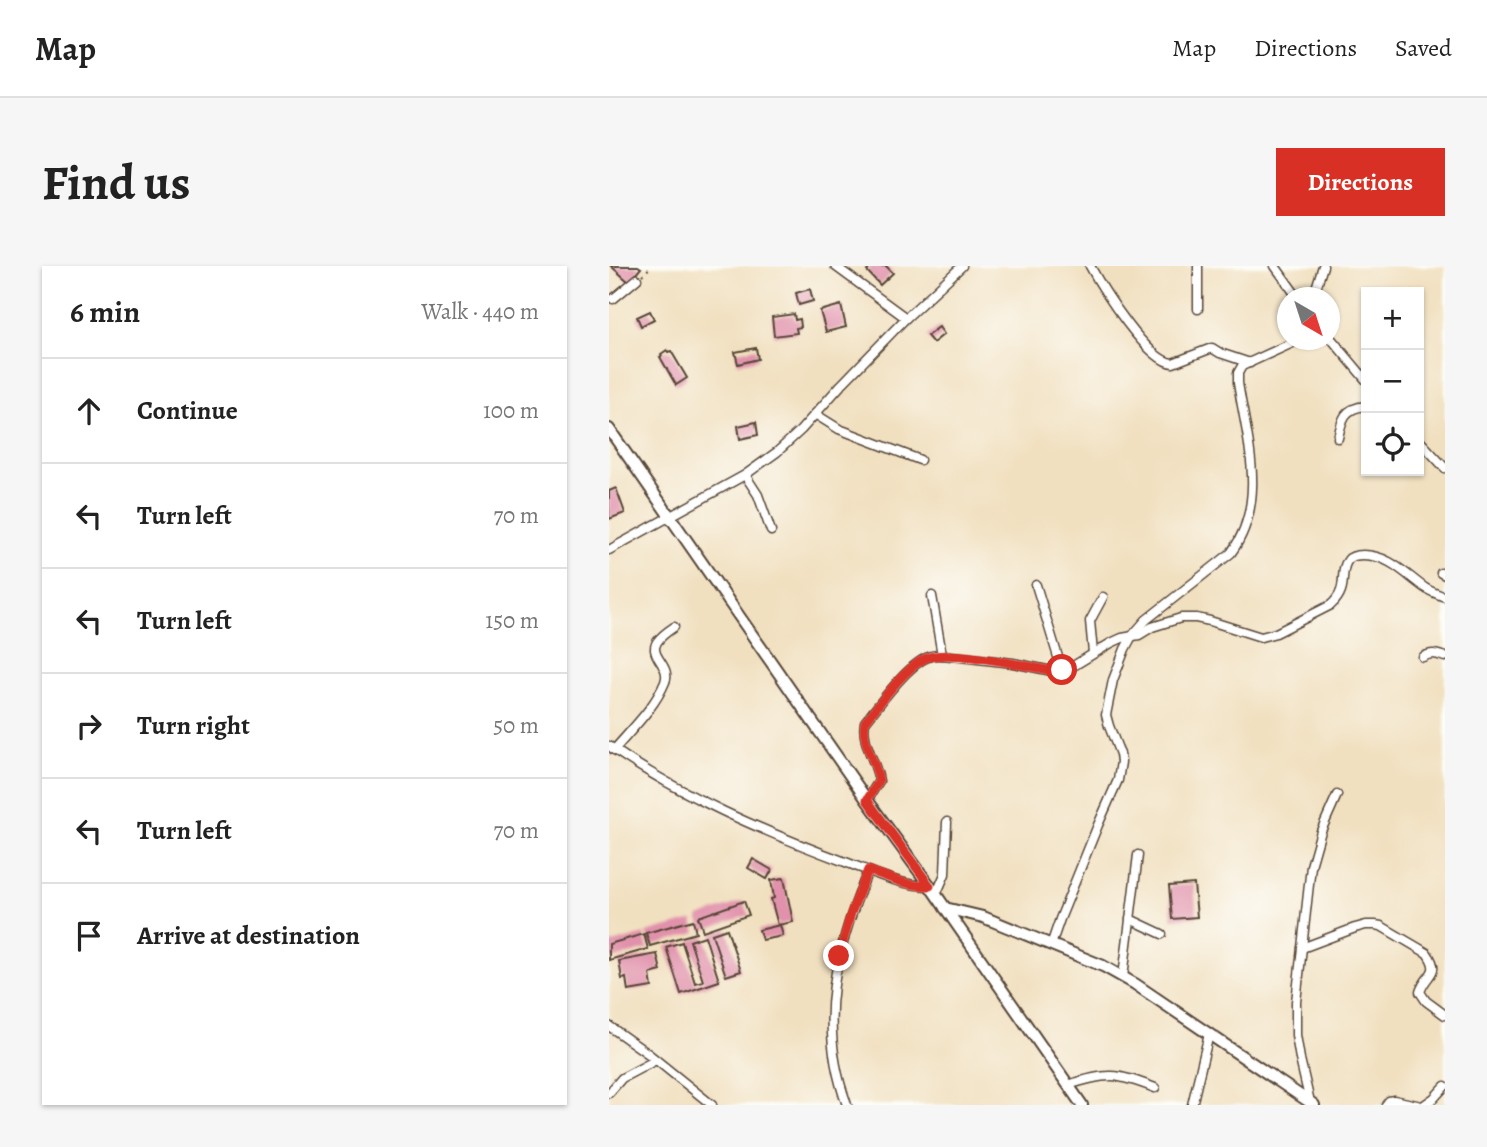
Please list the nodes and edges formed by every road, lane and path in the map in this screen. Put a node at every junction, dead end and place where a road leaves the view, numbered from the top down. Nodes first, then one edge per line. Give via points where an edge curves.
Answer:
1 (835, 266) edge
2 (962, 266) edge
3 (1090, 266) edge
4 (1198, 266) edge
5 (1275, 266) edge
6 (1323, 266) edge
7 (637, 279) dead end
8 (1290, 287) edge
9 (1316, 287) edge
10 (613, 299) dead end
11 (1198, 309) dead end
12 (906, 318) junction
13 (1340, 349) edge
14 (1278, 350) edge
15 (1250, 363) junction
16 (1361, 374) edge
17 (1361, 407) edge
18 (815, 414) junction
19 (609, 429) edge
20 (1338, 438) dead end
21 (1424, 445) edge
22 (920, 460) dead end
23 (1445, 468) edge
24 (745, 475) junction
25 (670, 515) junction
26 (771, 531) dead end
27 (609, 550) edge
28 (1036, 585) dead end
29 (932, 596) dead end
30 (1103, 597) dead end
31 (1445, 597) edge
32 (674, 627) dead end
33 (1132, 636) junction
34 (1093, 653) junction
35 (942, 655) junction
36 (1423, 657) dead end
37 (1445, 657) edge
38 (1062, 670) junction
39 (612, 748) edge
40 (1337, 795) dead end
41 (867, 800) junction
42 (947, 822) dead end
43 (1138, 855) dead end
44 (868, 870) junction
45 (933, 891) junction
46 (945, 908) junction
47 (1130, 919) junction
48 (1162, 934) dead end
49 (1051, 945) junction
50 (1302, 948) junction
51 (1123, 978) junction
52 (1445, 1015) edge
53 (609, 1026) edge
54 (1209, 1034) junction
55 (656, 1060) junction
56 (1068, 1085) junction
57 (1445, 1086) edge
58 (1155, 1088) dead end
59 (609, 1093) edge
60 (1312, 1104) edge
61 (712, 1105) edge
62 (847, 1105) edge
63 (1082, 1105) edge
64 (1192, 1105) edge
65 (1386, 1105) edge
66 (1417, 1105) edge
67 (1424, 1105) edge

1 - 12 street
2 - 12 street
3 - 15 street via 1133,331 1159,359 1173,363 1212,348
4 - 11 street
5 - 8 street
6 - 9 street
7 - 10 street
12 - 18 street
13 - 16 street
14 - 15 street
15 - 33 street via 1238,373 1251,455 1253,500 1248,523 1231,553
17 - 20 street via 1344,416
18 - 22 street via 839,429
18 - 24 street via 777,452
19 - 25 main road
21 - 23 street
24 - 25 street
24 - 26 street
25 - 27 street
25 - 41 main road
28 - 38 street
29 - 35 street
30 - 34 street via 1090,621
31 - 33 street via 1427,590 1385,559 1360,555 1347,560 1343,587 1331,605 1268,636 1188,618 1164,622
32 - 39 street via 654,648 666,670 665,683
33 - 34 street
33 - 49 street via 1113,680 1106,715 1120,754 1118,780
34 - 38 street
35 - 38 street
35 - 41 street via 910,669 865,722 863,730 879,781
36 - 37 street via 1435,653
39 - 44 street via 732,816
40 - 50 street via 1311,866
41 - 45 main road
42 - 45 street via 945,874
43 - 47 street
44 - 45 street
44 - 62 street via 851,913 831,1004 836,1064
45 - 46 main road
46 - 49 main road via 983,917
46 - 56 main road
47 - 48 street
47 - 51 street
49 - 51 main road
50 - 52 street via 1366,925 1381,926 1427,953 1434,970 1420,992
50 - 60 street via 1297,1035
51 - 54 main road
53 - 55 street
54 - 60 main road
54 - 64 street
55 - 59 street via 622,1078
55 - 61 street
56 - 58 street via 1115,1075
56 - 63 main road
57 - 67 street
65 - 66 street via 1394,1100

